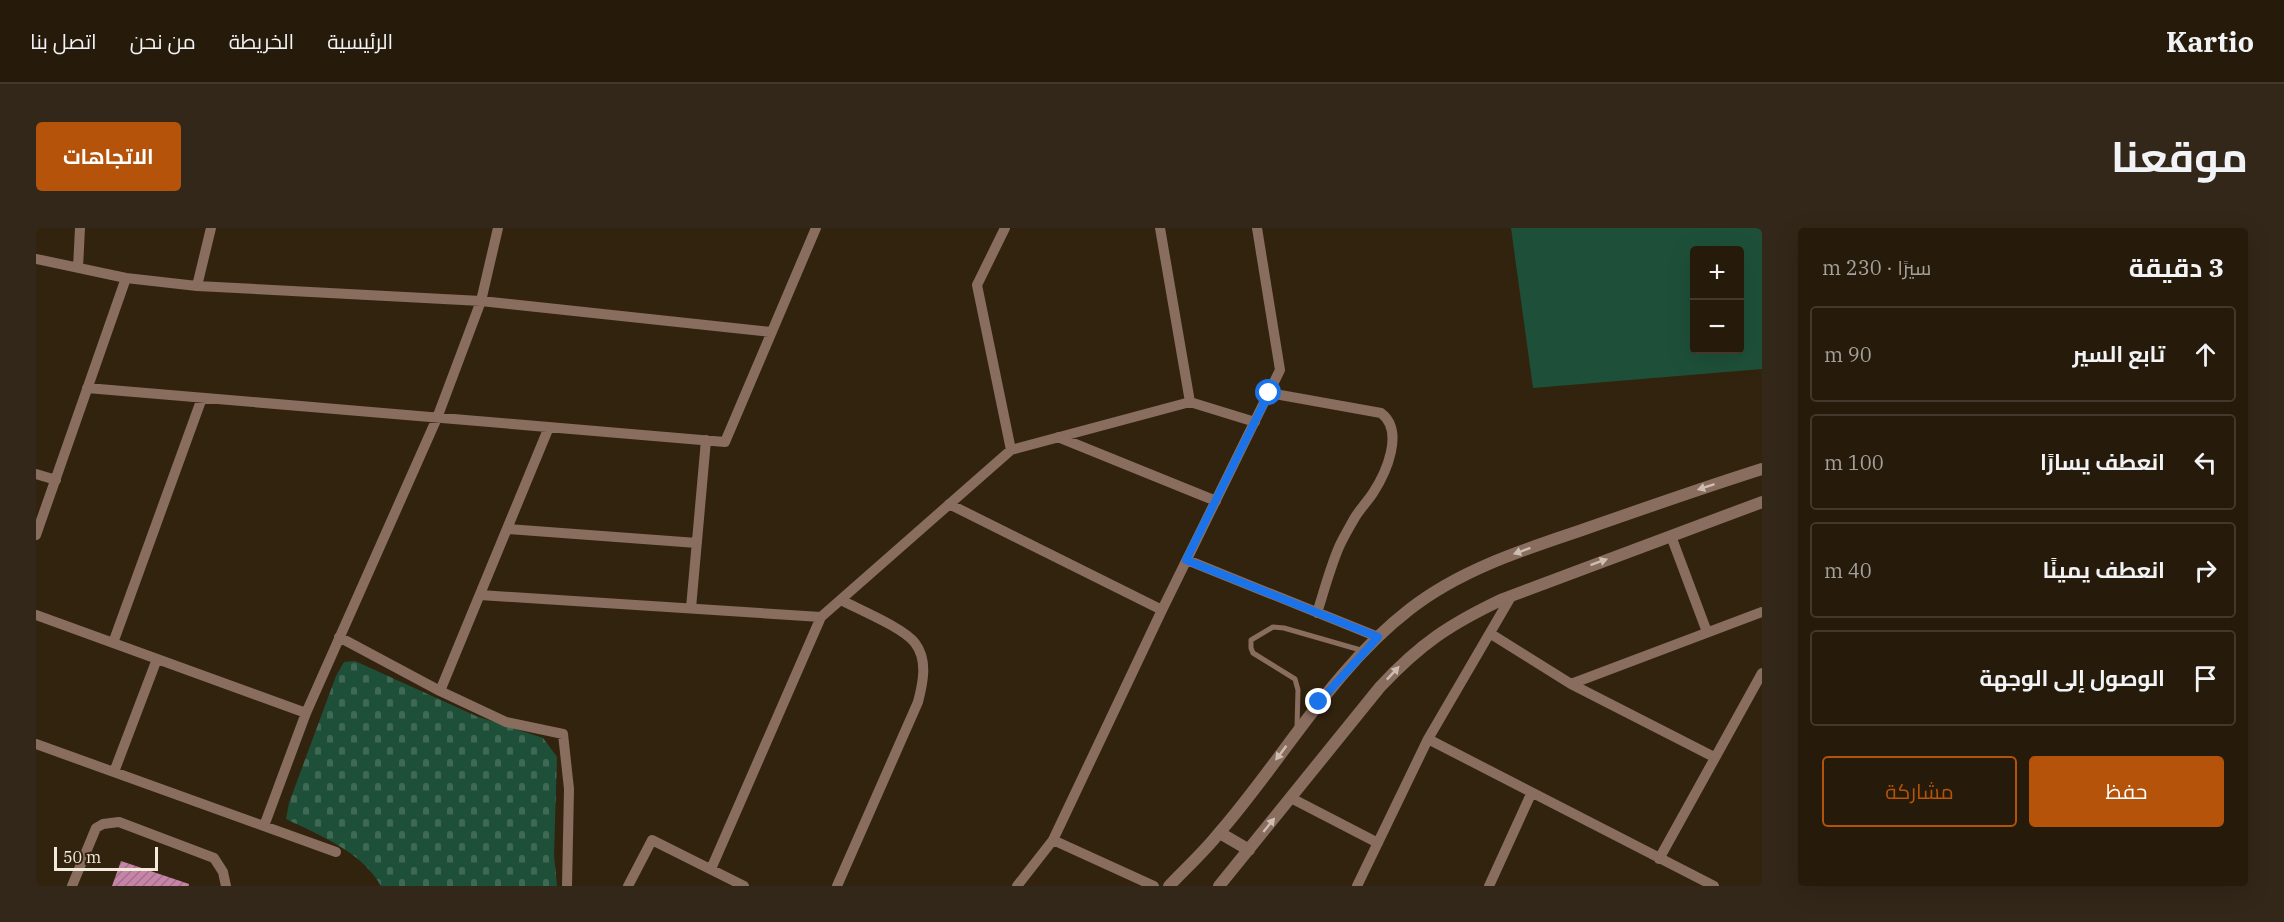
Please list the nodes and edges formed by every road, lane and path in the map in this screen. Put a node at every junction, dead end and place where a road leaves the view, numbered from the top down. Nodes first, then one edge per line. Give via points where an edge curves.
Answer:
1 (80, 228) edge
2 (211, 228) edge
3 (498, 228) edge
4 (816, 228) edge
5 (1005, 228) edge
6 (1160, 228) edge
7 (1257, 228) edge
8 (36, 259) edge
9 (78, 268) junction
10 (126, 278) junction
11 (197, 286) junction
12 (481, 301) junction
13 (771, 332) junction
14 (87, 388) junction
15 (1269, 393) junction
16 (202, 398) junction
17 (1190, 402) junction
18 (437, 418) junction
19 (1255, 422) junction
20 (549, 427) junction
21 (1058, 437) junction
22 (706, 440) junction
23 (1011, 450) junction
24 (1762, 469) edge
25 (36, 474) edge
26 (56, 480) junction
27 (1216, 501) junction
28 (1762, 502) edge
29 (949, 504) junction
30 (507, 529) junction
31 (36, 535) edge
32 (1671, 536) junction
33 (697, 543) junction
34 (1186, 560) junction
35 (480, 595) junction
36 (1512, 595) junction
37 (841, 600) junction
38 (691, 608) junction
39 (1162, 610) junction
40 (1762, 612) edge
41 (1317, 613) junction
42 (36, 615) edge
43 (821, 617) junction
44 (1707, 633) junction
45 (1491, 634) junction
46 (339, 637) junction
47 (1378, 637) junction
48 (113, 643) junction
49 (1365, 651) junction
50 (157, 659) junction
51 (1762, 673) edge
52 (1571, 684) junction
53 (440, 691) junction
54 (306, 713) junction
55 (1297, 731) junction
56 (1428, 739) junction
57 (36, 744) edge
58 (1714, 757) junction
59 (114, 772) junction
60 (1531, 794) junction
61 (1291, 798) junction
62 (264, 826) junction
63 (1220, 833) junction
64 (1053, 840) junction
65 (1378, 843) junction
66 (1249, 850) junction
67 (336, 852) dead end
68 (1659, 859) junction
69 (711, 869) junction
70 (72, 886) edge
71 (225, 886) edge
72 (567, 886) edge
73 (628, 886) edge
74 (744, 886) edge
75 (837, 886) edge
76 (1017, 886) edge
77 (1154, 886) edge
78 (1170, 886) edge
79 (1219, 886) edge
80 (1358, 886) edge
81 (1489, 886) edge
82 (1714, 886) edge

1 - 9 street
2 - 11 street
3 - 12 street
4 - 13 street
5 - 23 street via 977,285
6 - 17 street
7 - 15 street via 1280,370
8 - 9 street
9 - 10 street
10 - 11 street
10 - 14 street
11 - 12 street
12 - 13 street
12 - 18 street
13 - 22 street via 725,442
14 - 16 street
14 - 26 street
15 - 19 street
15 - 41 street via 1381,413 1393,430 1383,473 1339,547
16 - 18 street
16 - 48 street
17 - 19 street
17 - 21 street
18 - 20 street
18 - 46 street
19 - 27 street
20 - 22 street
20 - 30 street
21 - 23 street
21 - 27 street
22 - 33 street
23 - 29 street
24 -> 47 street via 1491,562 1410,609
25 - 26 street
26 - 31 street
27 - 34 street
28 - 32 street
29 - 37 street
29 - 39 street
30 - 33 street
30 - 35 street
36 -> 32 street
32 - 44 street
33 - 38 street
34 - 39 street
34 - 41 street
35 - 38 street
35 - 53 street
36 - 45 street
61 -> 36 street via 1406,659 1462,618
37 - 43 street
37 - 75 street via 915,643 924,683
38 - 43 street
39 - 64 street
40 - 44 street
41 - 47 street
42 - 48 street
43 - 69 street
44 - 52 street
45 - 52 street
45 - 56 street
46 - 53 street
46 - 54 street
47 - 49 street
48 - 50 street
49 - 55 street
49 - 55 lane via 1284,628 1273,627 1251,640 1253,653 1295,679
50 - 54 street
50 - 59 street
51 - 58 street
52 - 58 street
53 - 72 street via 506,722 563,734 569,789
54 - 62 street
55 -> 63 street
56 - 60 street
56 - 65 street
57 - 59 street
58 - 68 street
59 - 62 street
60 - 68 street
60 - 81 street
61 - 65 street
66 -> 61 street
62 - 67 street
63 - 66 street
63 - 78 street
64 - 76 street
64 - 77 street
65 - 80 street
66 - 79 street
68 - 82 street
69 - 73 street via 652,840
69 - 74 street
70 - 71 street via 96,828 119,822 214,858 223,872

